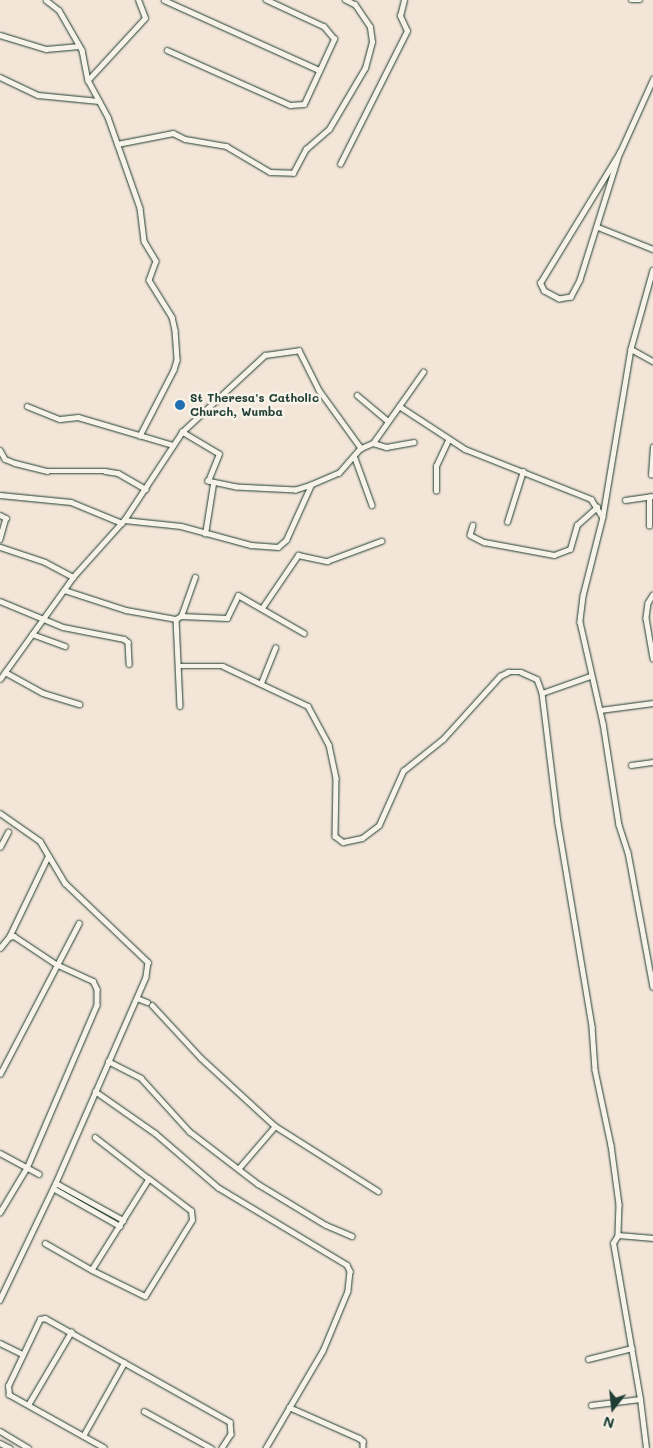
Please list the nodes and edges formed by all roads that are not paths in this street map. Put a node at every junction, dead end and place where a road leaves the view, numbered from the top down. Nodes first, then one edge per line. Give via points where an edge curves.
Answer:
1 (46, 0) edge
2 (138, 0) edge
3 (164, 0) edge
4 (266, 0) edge
5 (284, 0) edge
6 (345, 0) edge
7 (404, 0) edge
8 (631, 0) edge
9 (639, 0) edge
10 (282, 7) junction
11 (0, 35) edge
12 (79, 46) junction
13 (168, 50) dead end
14 (319, 70) junction
15 (0, 77) edge
16 (653, 79) edge
17 (88, 80) junction
18 (99, 100) junction
19 (117, 144) junction
20 (620, 152) junction
21 (340, 164) dead end
22 (598, 227) junction
23 (653, 249) edge
24 (653, 270) edge
25 (631, 349) junction
26 (653, 361) edge
27 (423, 372) dead end
28 (357, 395) dead end
29 (27, 406) dead end
30 (399, 406) junction
31 (388, 421) junction
32 (182, 432) junction
33 (140, 436) junction
34 (448, 440) junction
35 (414, 442) dead end
36 (373, 443) junction
37 (173, 445) junction
38 (653, 447) edge
39 (361, 448) junction
40 (0, 450) edge
41 (355, 458) junction
42 (523, 471) junction
43 (651, 475) dead end
44 (212, 484) junction
45 (312, 485) junction
46 (146, 489) junction
47 (436, 491) dead end
48 (0, 495) edge
49 (651, 496) edge
50 (626, 500) dead end
51 (372, 505) dead end
52 (597, 507) junction
53 (0, 515) edge
54 (603, 518) junction
55 (123, 521) junction
56 (507, 522) dead end
57 (473, 525) dead end
58 (649, 526) dead end
59 (204, 534) junction
60 (0, 539) edge
61 (382, 541) dead end
62 (0, 547) edge
63 (195, 577) dead end
64 (73, 578) junction
65 (64, 590) junction
66 (653, 595) edge
67 (0, 601) edge
68 (262, 608) junction
69 (181, 616) junction
70 (176, 619) junction
71 (42, 620) junction
72 (304, 633) dead end
73 (32, 634) junction
74 (652, 643) edge
75 (65, 646) dead end
76 (275, 648) dead end
77 (653, 658) edge
78 (129, 664) dead end
79 (178, 666) junction
80 (5, 672) junction
81 (590, 676) junction
82 (0, 680) edge
83 (261, 683) junction
84 (542, 693) junction
85 (653, 703) edge
86 (79, 704) dead end
87 (180, 706) dead end
88 (600, 710) junction
89 (653, 762) edge
90 (631, 765) dead end
91 (0, 813) edge
92 (8, 832) dead end
93 (0, 847) edge
94 (48, 856) junction
95 (78, 923) dead end
96 (9, 937) junction
97 (2, 941) edge
98 (0, 948) edge
99 (56, 964) junction
100 (653, 987) edge
101 (137, 998) junction
102 (147, 1002) dead end
103 (152, 1005) dead end
104 (108, 1061) junction
105 (0, 1074) edge
106 (95, 1091) junction
107 (274, 1126) junction
108 (95, 1137) dead end
109 (0, 1153) edge
110 (27, 1168) junction
111 (240, 1168) junction
112 (39, 1174) dead end
113 (149, 1179) junction
114 (56, 1183) junction
115 (53, 1188) junction
116 (378, 1192) dead end
117 (0, 1213) edge
118 (123, 1220) junction
119 (120, 1226) junction
120 (618, 1235) junction
121 (352, 1236) dead end
122 (653, 1238) edge
123 (45, 1243) dead end
124 (92, 1270) junction
125 (0, 1300) edge
126 (70, 1332) junction
127 (0, 1343) edge
128 (632, 1348) junction
129 (23, 1354) junction
130 (588, 1360) dead end
131 (124, 1363) junction
132 (640, 1399) junction
133 (591, 1404) dead end
134 (28, 1405) junction
135 (290, 1407) junction
136 (144, 1411) dead end
137 (0, 1431) edge
138 (82, 1436) junction
139 (0, 1443) edge
140 (10, 1448) edge
141 (28, 1448) edge
142 (104, 1448) edge
143 (211, 1448) edge
144 (222, 1448) edge
145 (266, 1448) edge
146 (364, 1448) edge
147 (646, 1448) edge

1 - 12 street via 59,10
2 - 17 street via 145,18
3 - 14 street
4 - 10 street
5 - 10 street
6 - 19 street via 355,5 370,27 372,42 365,68 329,130 306,149 293,173 270,172 226,146 186,139 173,133
7 - 21 street via 400,16 407,31
8 - 9 street
10 - 14 street via 330,32 334,39
11 - 12 street via 46,49
12 - 17 street
13 - 14 street via 298,107 304,104
15 - 18 street via 38,95
16 - 20 street
17 - 18 street
18 - 19 street
19 - 33 street via 140,208 144,241 156,261 149,280 172,317 177,340 174,370
20 - 22 street
20 - 22 street via 543,277 540,283 544,292 559,299 574,294
22 - 23 street
24 - 25 street
25 - 26 street
25 - 54 street
27 - 30 street
28 - 31 street
29 - 33 street via 60,419 78,417
30 - 31 street
30 - 34 street
31 - 36 street
32 - 37 street
32 - 39 street via 265,355 299,350 319,390
32 - 44 street via 219,454 208,478
33 - 37 street
34 - 42 street
34 - 47 street via 436,466
35 - 36 street via 386,446
36 - 39 street
37 - 46 street
38 - 43 street
39 - 41 street
40 - 46 street via 15,464 47,471 118,473
41 - 45 street via 339,473
41 - 51 street
42 - 52 street via 586,497
42 - 56 street
44 - 45 street via 296,490
44 - 59 street
45 - 59 street via 286,540 278,547 252,545
46 - 55 street
48 - 55 street via 71,502
49 - 50 street
49 - 58 street
52 - 54 street
52 - 57 street via 577,524 570,550 554,554 484,542 470,535
53 - 60 street via 6,518
54 - 81 street via 580,611 581,634
55 - 59 street via 181,526
55 - 64 street
61 - 68 street via 327,561 298,555
62 - 64 street via 45,562
63 - 69 street
64 - 65 street
65 - 70 street via 126,610
65 - 71 street
66 - 74 street via 646,618
67 - 71 street
68 - 69 street via 238,595 227,618
68 - 72 street
69 - 70 street
70 - 79 street
71 - 73 street
71 - 78 street via 124,639 128,642
73 - 75 street
73 - 80 street
74 - 77 street
76 - 83 street
79 - 83 street via 223,666
79 - 87 street
80 - 82 street
80 - 86 street via 42,693
81 - 84 street
81 - 88 street
83 - 84 street via 308,706 325,733 336,778 335,836 343,842 362,838 379,825 403,771 443,739 500,676 508,672 530,674 537,680
84 - 120 street via 556,813 592,1027 595,1070 611,1145
85 - 88 street
88 - 100 street via 619,825 628,852
89 - 90 street
91 - 94 street via 31,832
92 - 93 street
94 - 96 street
94 - 101 street via 65,883 147,958 148,970
95 - 99 street
96 - 97 street
96 - 99 street via 14,936
97 - 98 street
99 - 105 street
99 - 110 street via 93,981 97,1001
101 - 102 street
101 - 104 street
103 - 107 street via 201,1058
104 - 106 street
104 - 111 street via 141,1078 189,1131
106 - 114 street
106 - 135 street via 155,1133 219,1188 347,1265 351,1276 348,1291 323,1351
107 - 111 street
107 - 116 street
108 - 113 street
109 - 110 street
110 - 112 street
110 - 117 street
111 - 121 street via 302,1212
113 - 118 street
113 - 124 street via 192,1211 193,1217 148,1294 142,1296
114 - 115 street
114 - 118 street
115 - 119 street
115 - 125 street
118 - 119 street
119 - 124 street
120 - 122 street
120 - 128 street via 613,1243
123 - 124 street
126 - 129 street via 45,1318 40,1319
126 - 131 street
126 - 134 street
127 - 129 street
128 - 130 street
128 - 132 street
129 - 134 street via 7,1391
131 - 138 street
131 - 144 street via 230,1422 231,1434
132 - 133 street
132 - 147 street
134 - 138 street
135 - 145 street
135 - 146 street via 359,1438
136 - 143 street
137 - 141 street
138 - 142 street
139 - 140 street

